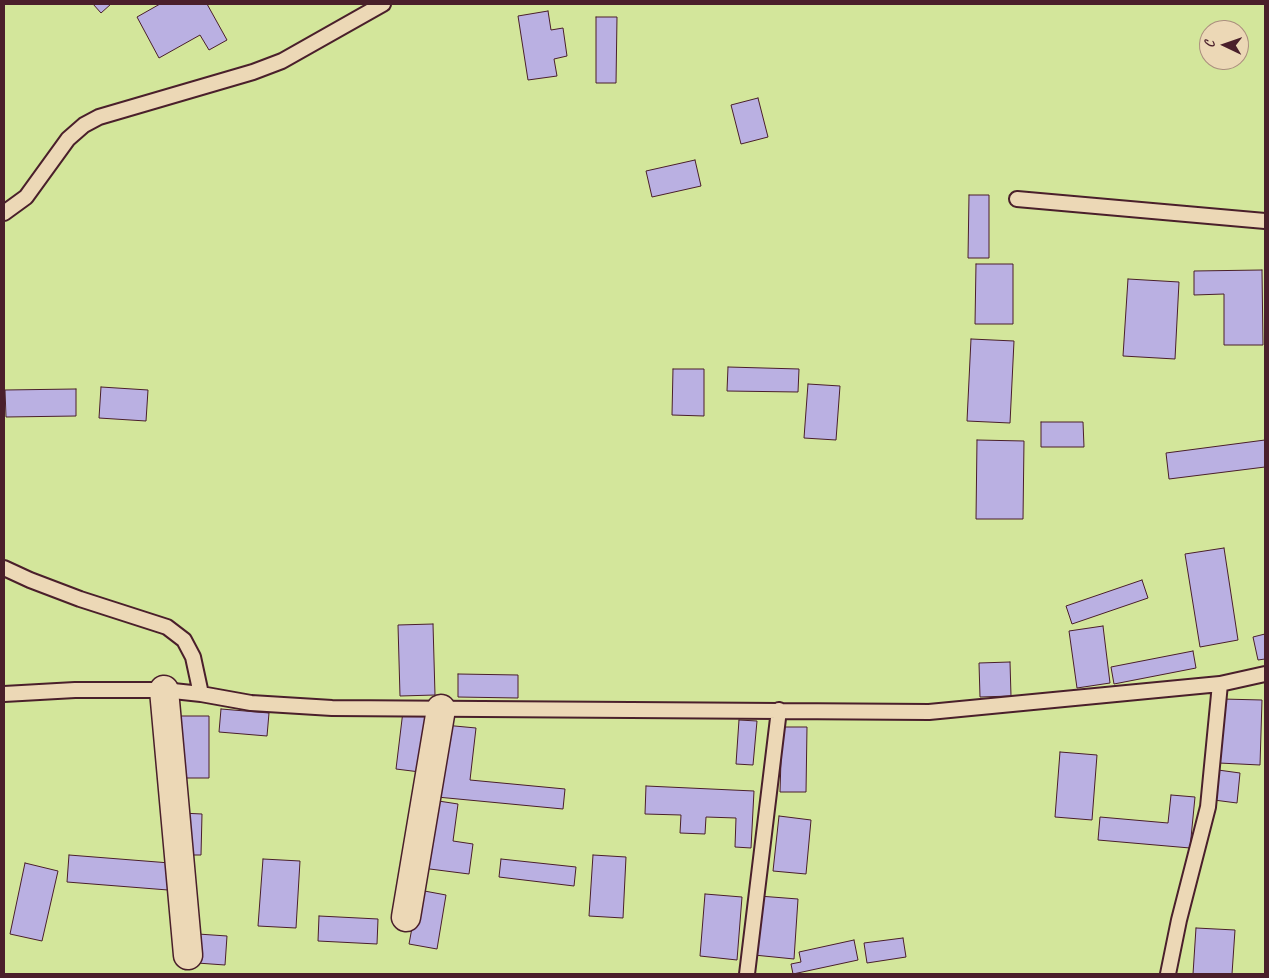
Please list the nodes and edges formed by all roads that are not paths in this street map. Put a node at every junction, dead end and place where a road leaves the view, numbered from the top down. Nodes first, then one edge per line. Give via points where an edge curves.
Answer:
1 (383, 4) edge
2 (1017, 199) dead end
3 (4, 213) edge
4 (1265, 221) edge
5 (4, 568) edge
6 (1265, 674) edge
7 (1220, 684) junction
8 (164, 690) junction
9 (4, 694) edge
10 (201, 694) junction
11 (442, 709) junction
12 (779, 710) junction
13 (406, 917) dead end
14 (188, 955) dead end
15 (747, 974) edge
16 (1168, 974) edge

1 - 3 lane via 282,61 99,117 84,125 68,139 26,197
2 - 4 lane
5 - 10 lane via 80,599 167,627 184,640 193,657
6 - 7 lane
7 - 12 lane via 929,712
7 - 16 lane via 1208,806
8 - 9 lane
8 - 10 lane
8 - 14 street
10 - 11 lane via 251,703
11 - 12 lane
11 - 13 street
12 - 15 lane

